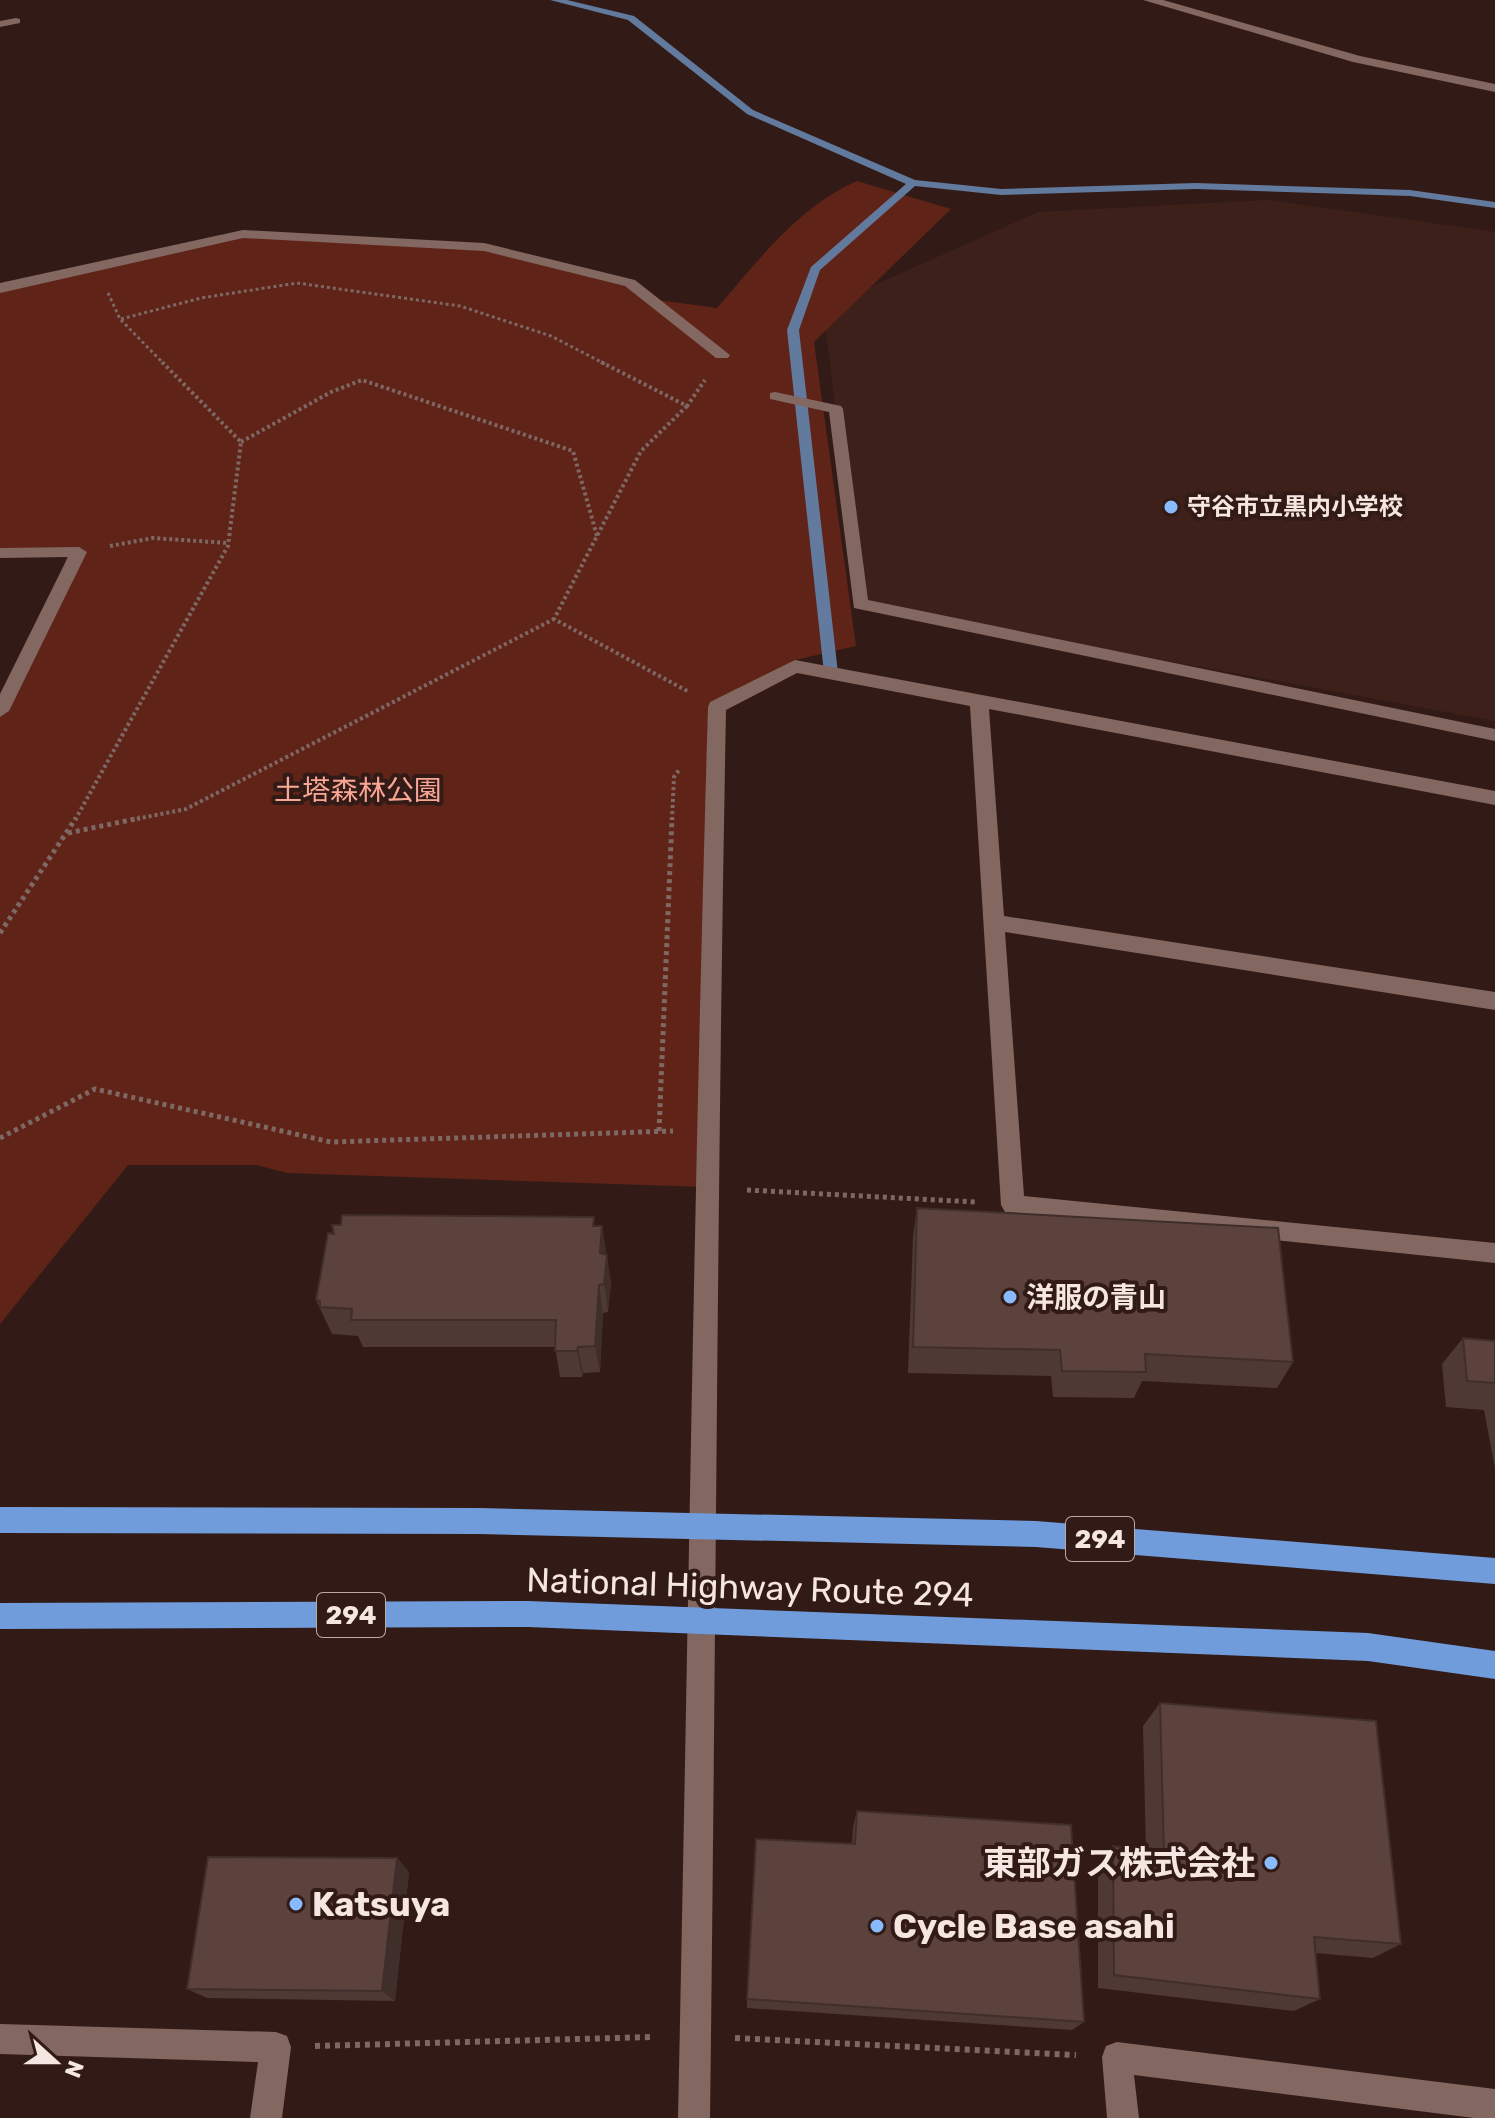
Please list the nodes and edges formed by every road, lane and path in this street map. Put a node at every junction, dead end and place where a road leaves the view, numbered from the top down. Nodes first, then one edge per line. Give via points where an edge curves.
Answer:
1 (1149, 0) edge
2 (1206, 0) edge
3 (1184, 10) junction
4 (16, 21) dead end
5 (0, 24) edge
6 (1495, 88) edge
7 (95, 267) junction
8 (0, 288) edge
9 (120, 319) junction
10 (722, 355) joint
11 (775, 396) dead end
12 (687, 406) junction
13 (241, 442) junction
14 (597, 537) junction
15 (228, 543) junction
16 (79, 552) junction
17 (0, 553) edge
18 (554, 619) junction
19 (979, 701) junction
20 (717, 707) junction
21 (0, 711) edge
22 (1495, 735) edge
23 (1495, 798) edge
24 (68, 833) junction
25 (994, 922) junction
26 (0, 933) edge
27 (1495, 1001) edge
28 (707, 1132) junction
29 (0, 1138) edge
30 (705, 1187) junction
31 (1013, 1205) junction
32 (1495, 1253) edge
33 (0, 1520) edge
34 (704, 1524) junction
35 (1495, 1571) edge
36 (0, 1616) edge
37 (702, 1620) junction
38 (1495, 1665) edge
39 (696, 2036) junction
40 (0, 2039) edge
41 (276, 2047) junction
42 (1117, 2057) junction
43 (1495, 2105) edge
44 (266, 2118) edge
45 (694, 2118) edge
46 (1123, 2118) edge

1 - 3 street
2 - 3 street
3 - 6 street via 1358,59
4 - 5 lane
7 - 8 street
7 - 9 path
7 - 10 street via 243,234 484,247 630,283
9 - 12 path via 201,298 297,283 460,306 551,336
9 - 13 path
10 - 12 path
11 - 22 lane via 836,409 860,604
12 - 14 path via 641,451
13 - 14 path via 362,380 573,451
13 - 15 path
14 - 18 path
15 - 16 path via 153,538
15 - 24 path
16 - 17 lane
16 - 21 lane
18 - 20 path
18 - 24 path via 186,809
19 - 20 street via 795,666
19 - 23 street
19 - 25 street
20 - 28 street
24 - 26 path
25 - 27 street
25 - 31 street
28 - 29 path via 331,1142 95,1089
28 - 30 street
30 - 31 path
30 - 34 street
31 - 32 street
33 - 34 highway, National Highway Route 294 / 294
34 - 35 highway, National Highway Route 294 / 294 via 1036,1534
34 - 37 street
36 - 37 highway, National Highway Route 294 / 294 via 528,1614
37 - 38 highway, National Highway Route 294 / 294 via 1368,1647
37 - 39 street
39 - 41 path
39 - 42 path
39 - 45 street
40 - 41 street
41 - 44 street
42 - 43 street
42 - 46 street

